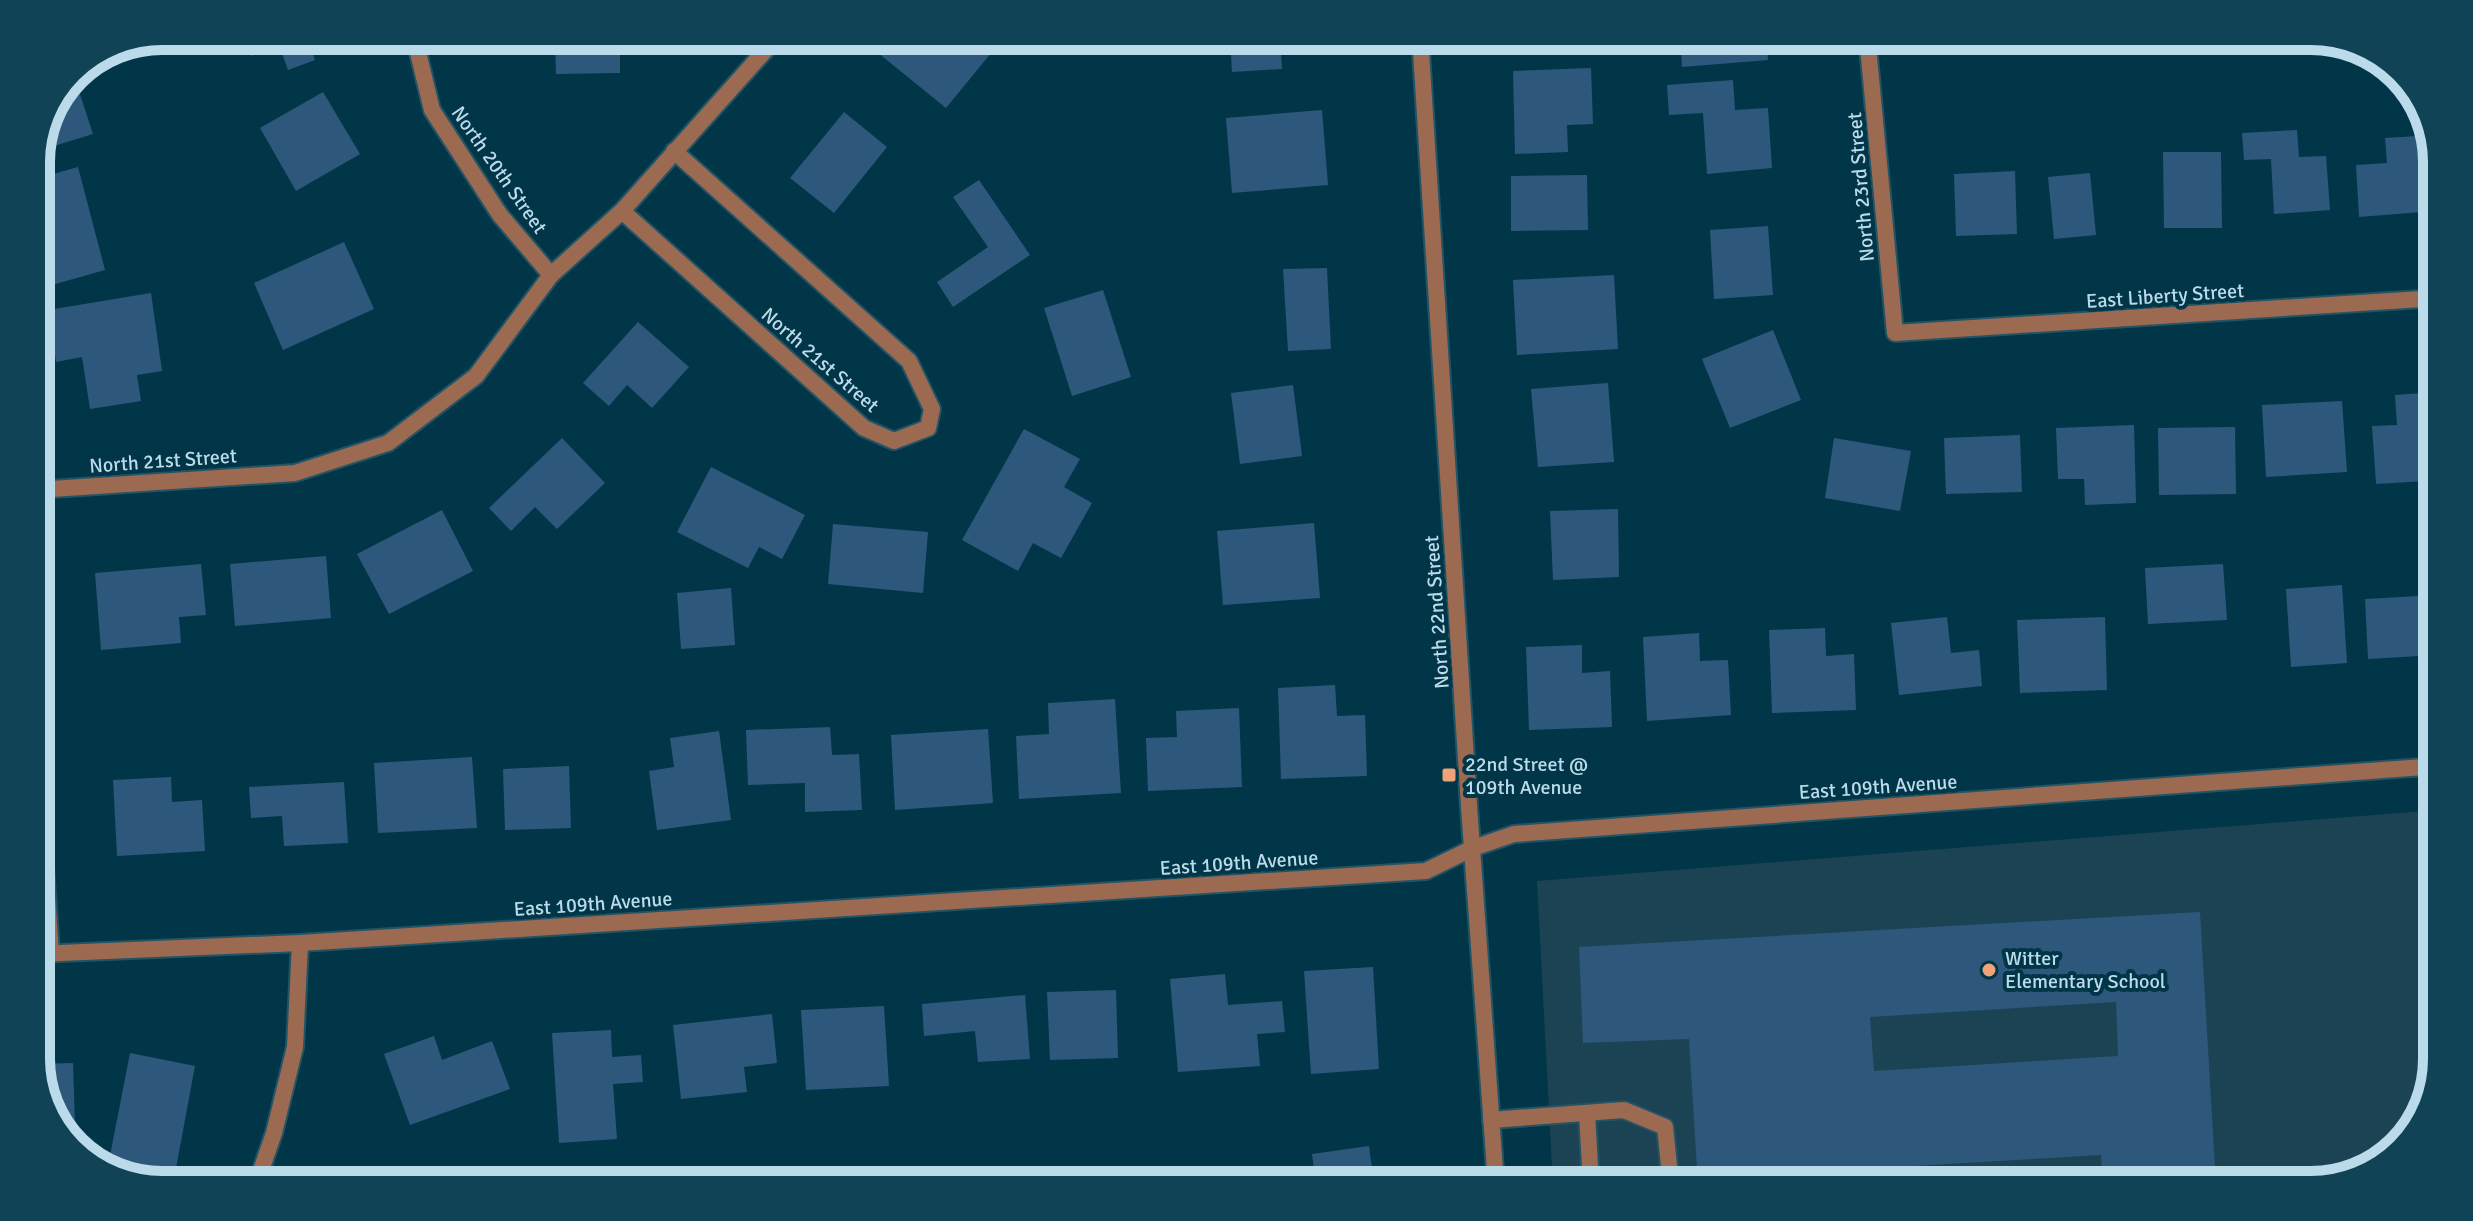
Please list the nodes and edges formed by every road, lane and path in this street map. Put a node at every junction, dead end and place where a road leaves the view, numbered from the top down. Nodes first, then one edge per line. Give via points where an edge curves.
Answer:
1 (417, 50) edge
2 (765, 50) edge
3 (1421, 50) edge
4 (1868, 50) edge
5 (674, 151) junction
6 (622, 211) junction
7 (551, 275) junction
8 (2423, 299) edge
9 (1895, 333) joint
10 (50, 489) edge
11 (2423, 767) edge
12 (1473, 848) junction
13 (300, 943) junction
14 (50, 954) edge
15 (1587, 1113) junction
16 (1491, 1120) junction
17 (261, 1171) edge
18 (1495, 1171) edge
19 (1590, 1171) edge
20 (1670, 1171) edge

1 - 7 street, North 20th Street via 432,110 500,215
2 - 5 street, North 21st Street
3 - 12 street, North 22nd Street
4 - 9 street, North 23rd Street
5 - 6 street, North 21st Street
5 - 6 street, North 21st Street via 909,361 932,409 928,428 894,441 864,428
6 - 7 street, North 21st Street
7 - 10 street, North 21st Street via 476,376 388,443 295,473
8 - 9 street, East Liberty Street
11 - 12 street, East 109th Avenue via 1514,834
12 - 13 street, East 109th Avenue via 1426,871
12 - 16 street, North 22nd Street
13 - 14 street, East 109th Avenue
13 - 17 street via 295,1047
15 - 16 street
15 - 19 street
15 - 20 street via 1624,1110 1665,1127
16 - 18 street, North 22nd Street

